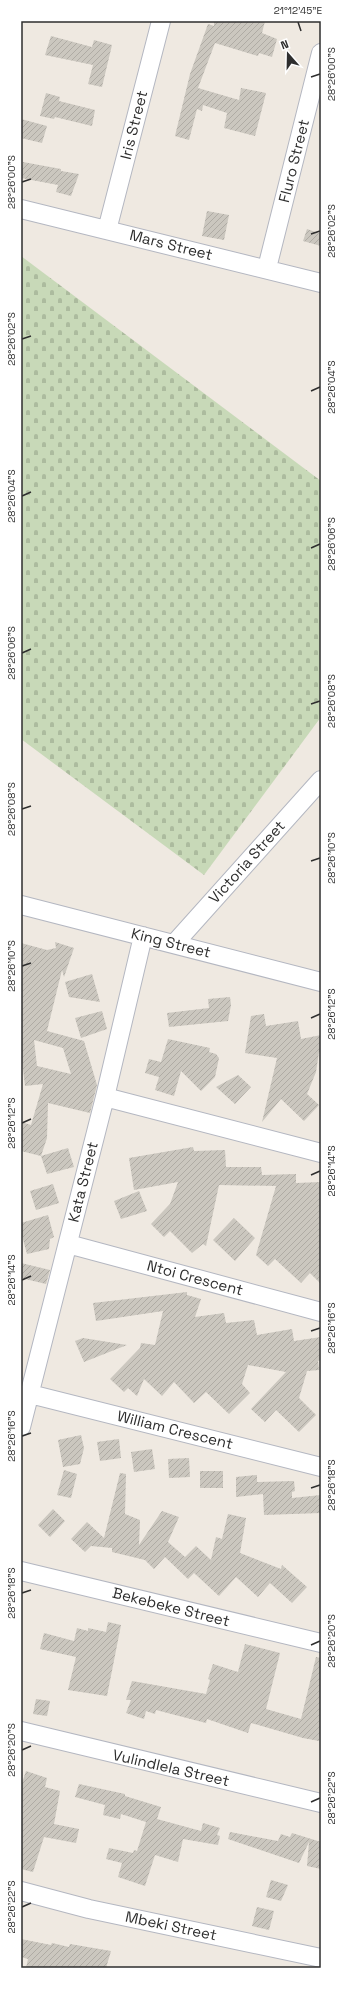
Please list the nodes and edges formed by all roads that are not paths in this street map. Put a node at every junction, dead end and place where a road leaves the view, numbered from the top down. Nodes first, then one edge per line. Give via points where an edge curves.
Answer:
1 (161, 21) edge
2 (321, 53) edge
3 (21, 209) edge
4 (108, 230) junction
5 (268, 268) junction
6 (321, 283) edge
7 (321, 780) edge
8 (21, 905) edge
9 (143, 936) junction
10 (174, 944) junction
11 (321, 982) edge
12 (105, 1097) junction
13 (321, 1153) edge
14 (68, 1244) junction
15 (321, 1312) edge
16 (30, 1394) junction
17 (21, 1427) edge
18 (321, 1467) edge
19 (21, 1570) edge
20 (321, 1643) edge
21 (21, 1731) edge
22 (321, 1803) edge
23 (21, 1891) edge
24 (321, 1958) edge

1 - 4 street, Iris Street
2 - 5 street, Fluro Street
3 - 4 street, Mars Street
4 - 5 street, Mars Street
5 - 6 street, Mars Street
7 - 10 street, Victoria Street
8 - 9 street, King Street
9 - 10 street, King Street
9 - 12 street, Kata Street
10 - 11 street, King Street
12 - 13 street
12 - 14 street, Kata Street
14 - 15 street, Ntoi Crescent
14 - 16 street, Kata Street
16 - 17 street, Kata Street
16 - 18 street, William Crescent
19 - 20 street, Bekebeke Street
21 - 22 street, Vulindlela Street
23 - 24 street, Mbeki Street via 89,1909

